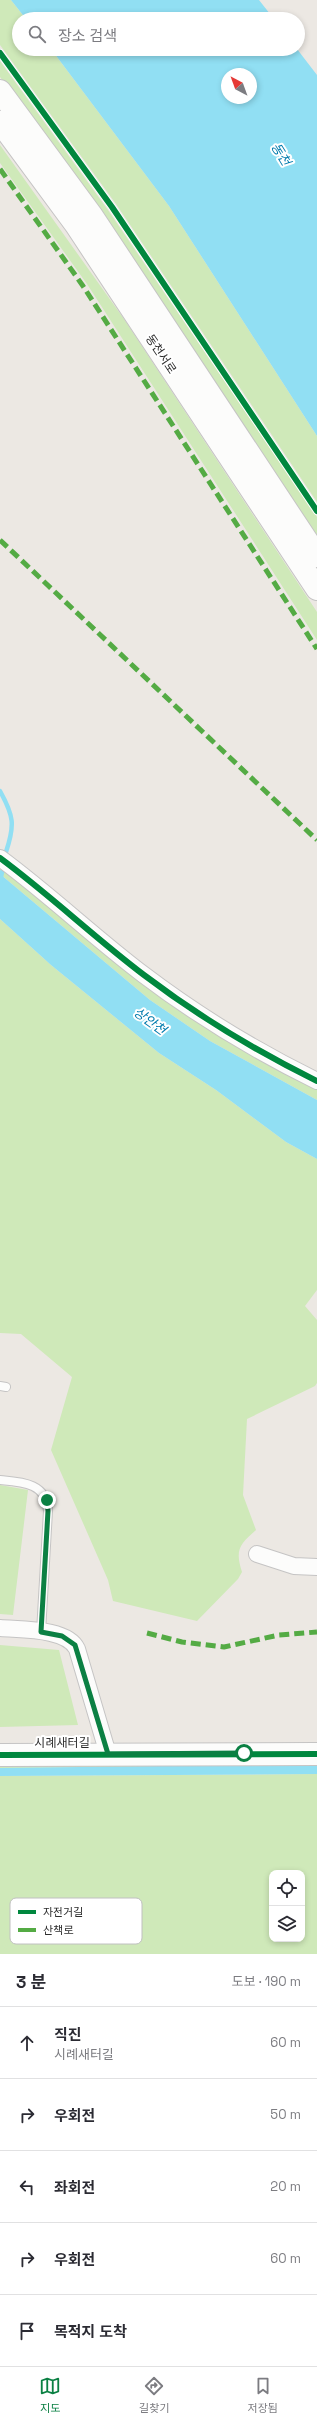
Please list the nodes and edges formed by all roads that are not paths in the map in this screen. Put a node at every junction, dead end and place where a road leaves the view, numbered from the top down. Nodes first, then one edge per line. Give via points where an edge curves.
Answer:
1 (0, 91) edge
2 (0, 122) edge
3 (317, 556) edge
4 (317, 589) edge
5 (0, 858) edge
6 (317, 1081) edge
7 (0, 1480) edge
8 (257, 1554) dead end
9 (317, 1567) edge
10 (0, 1628) edge
11 (41, 1632) junction
12 (108, 1754) junction
13 (317, 1754) edge
14 (0, 1755) edge

1 - 3 main road, 동천서로 via 92,216
2 - 4 main road, 동천서로 via 76,225
5 - 6 street via 121,957 185,1005 270,1057
7 - 11 lane via 29,1483 42,1492 47,1500
8 - 9 street via 294,1566
10 - 11 street
11 - 12 street via 62,1636 75,1645
12 - 13 main road, 시례새터길
12 - 14 main road, 시례새터길

